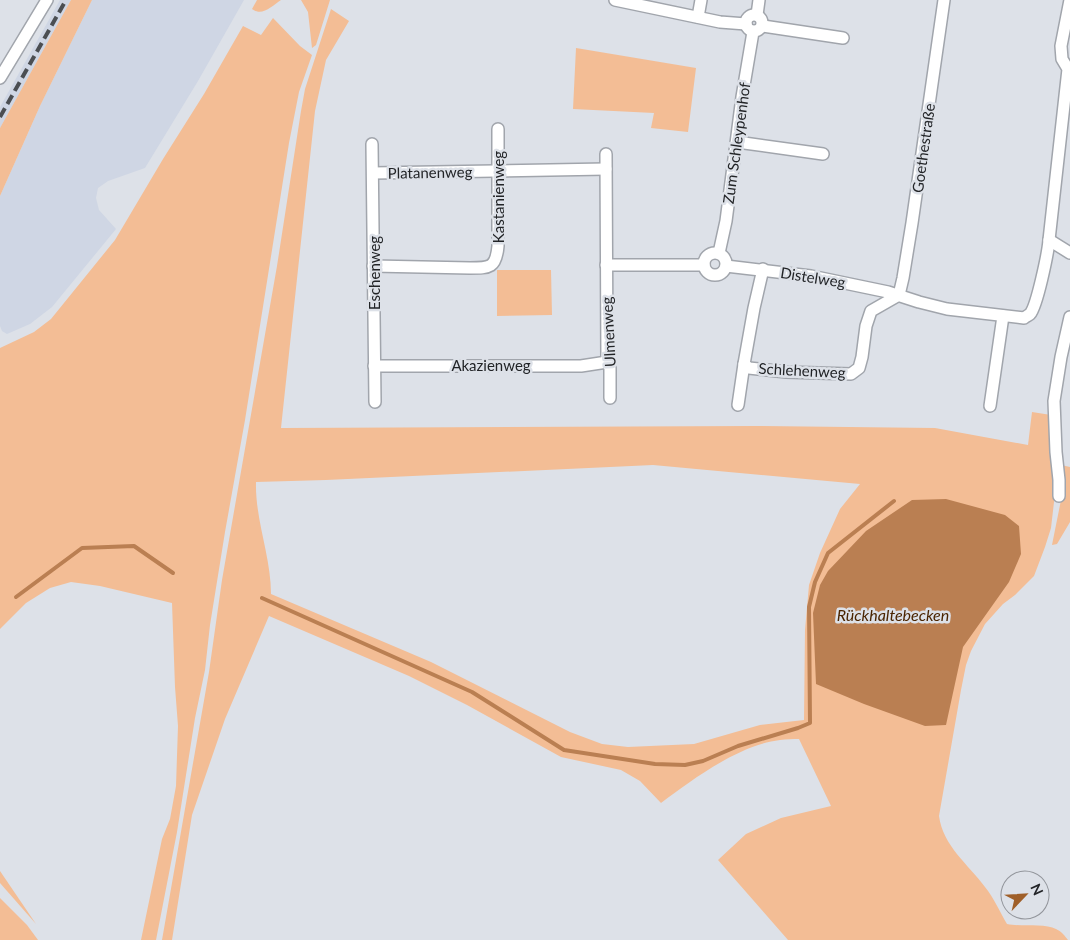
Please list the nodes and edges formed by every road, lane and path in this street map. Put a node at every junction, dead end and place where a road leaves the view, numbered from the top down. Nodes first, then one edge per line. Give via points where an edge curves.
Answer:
1 (47, 0) edge
2 (615, 0) edge
3 (701, 0) edge
4 (759, 0) edge
5 (944, 0) edge
6 (1070, 0) edge
7 (652, 4) edge
8 (698, 17) junction
9 (754, 27) junction
10 (843, 38) dead end
11 (1069, 68) edge
12 (0, 78) edge
13 (498, 129) dead end
14 (736, 142) junction
15 (372, 144) dead end
16 (606, 154) dead end
17 (823, 154) dead end
18 (606, 169) junction
19 (498, 170) junction
20 (374, 173) junction
21 (1049, 240) junction
22 (719, 253) junction
23 (1070, 253) edge
24 (606, 265) junction
25 (704, 265) junction
26 (373, 266) junction
27 (726, 266) junction
28 (763, 270) junction
29 (899, 295) junction
30 (1003, 316) junction
31 (1070, 317) edge
32 (607, 362) junction
33 (744, 364) junction
34 (374, 366) junction
35 (610, 398) dead end
36 (375, 402) dead end
37 (738, 405) dead end
38 (990, 406) dead end
39 (1059, 496) dead end

1 - 12 street
2 - 7 street
3 - 8 street
4 - 9 street via 757,15 762,19
5 - 29 street, Goethestraße
6 - 11 street via 1061,46 1062,59
7 - 8 street
8 - 9 street
9 - 10 street
9 - 14 street, Zum Schleypenhof
11 - 21 street
13 - 19 street, Kastanienweg
14 - 17 street
14 - 22 street, Zum Schleypenhof
15 - 20 street, Eschenweg
16 - 18 street, Ulmenweg
18 - 19 street, Platanenweg
18 - 24 street, Ulmenweg
19 - 20 street, Platanenweg
19 - 26 street, Kastanienweg via 498,246 493,265 486,268
20 - 26 street, Eschenweg
21 - 23 street
21 - 30 street, Distelweg via 1036,304 1030,315 1024,318
22 - 25 street via 706,257
22 - 27 street
24 - 25 street
24 - 32 street, Ulmenweg
25 - 27 street via 715,275 723,272
26 - 34 street, Eschenweg
27 - 28 street, Distelweg
28 - 29 street, Distelweg via 849,283
28 - 33 street, Schlehenweg
29 - 30 street, Distelweg via 947,309
29 - 33 street, Schlehenweg via 871,311 859,368 851,374 786,372 749,368
30 - 38 street
31 - 39 street via 1054,401
32 - 34 street, Akazienweg via 581,366
32 - 35 street, Ulmenweg
33 - 37 street, Schlehenweg
34 - 36 street, Eschenweg

